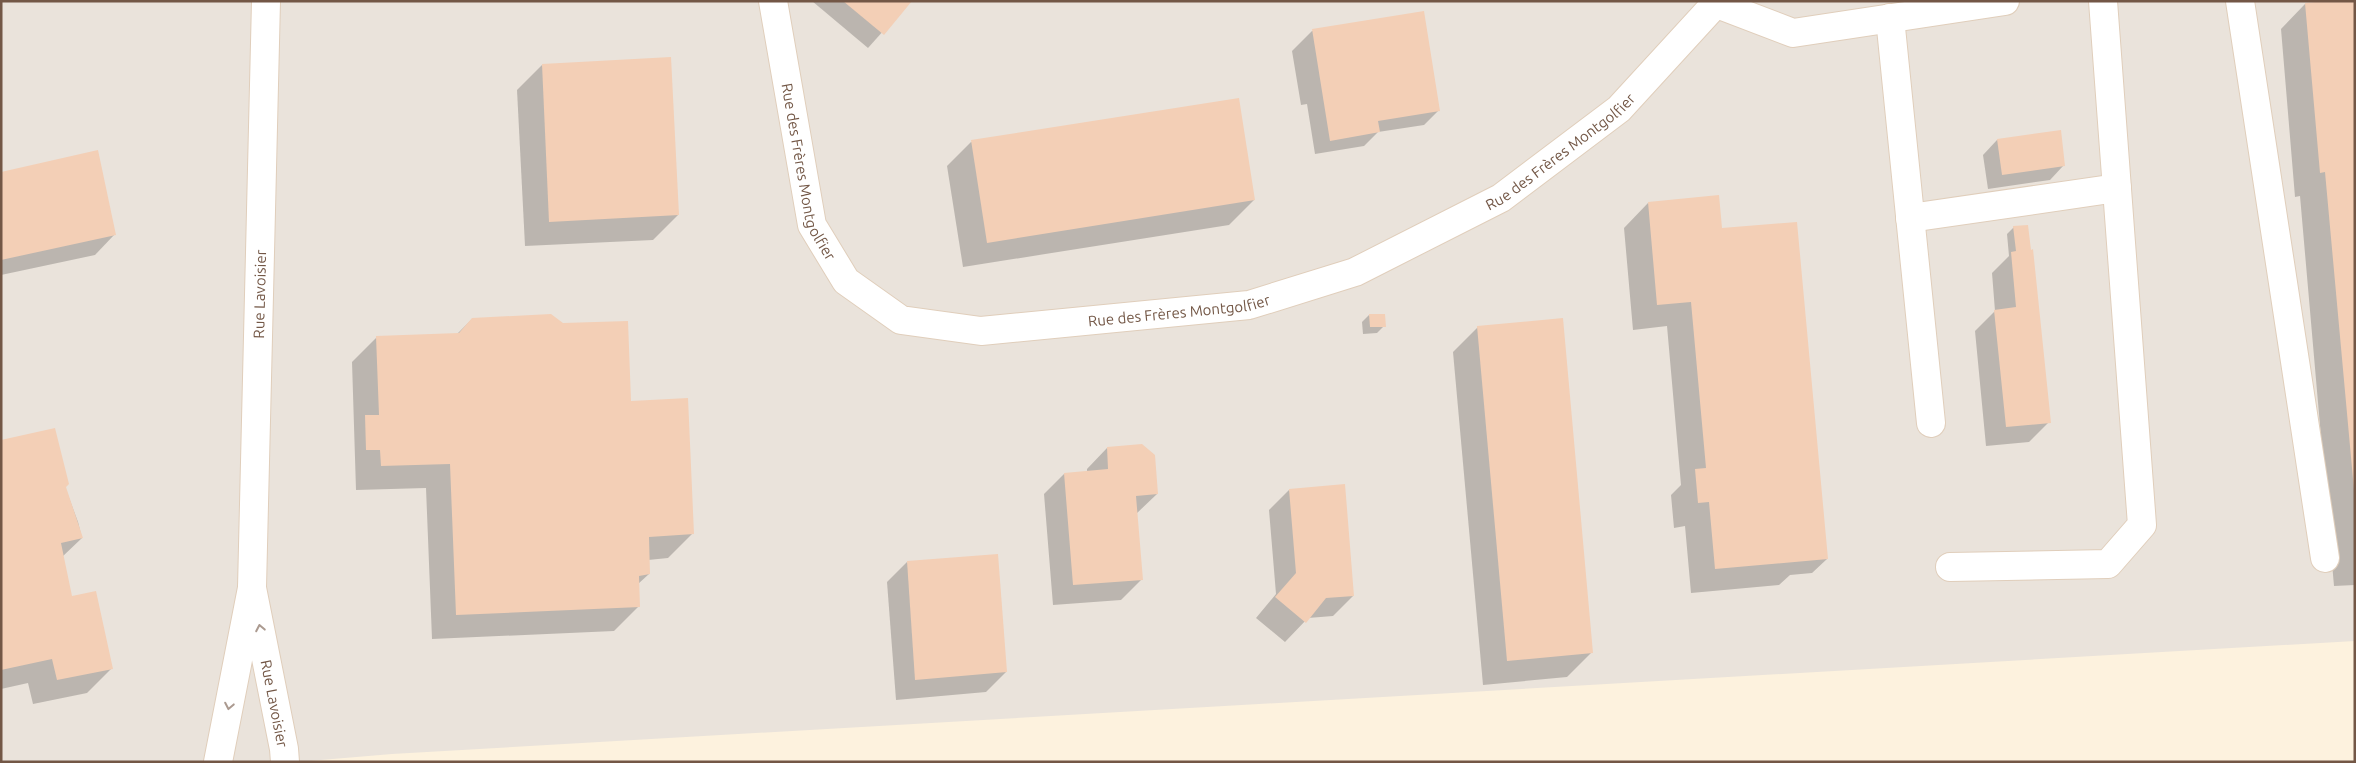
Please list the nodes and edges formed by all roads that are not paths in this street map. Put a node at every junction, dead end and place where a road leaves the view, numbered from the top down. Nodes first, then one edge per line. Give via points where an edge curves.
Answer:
1 (266, 1) edge
2 (773, 1) edge
3 (2005, 1) edge
4 (2103, 1) edge
5 (2240, 1) edge
6 (1718, 3) edge
7 (1890, 18) junction
8 (2117, 188) junction
9 (1910, 218) junction
10 (1931, 423) dead end
11 (2325, 558) dead end
12 (1950, 567) dead end
13 (252, 588) junction
14 (218, 762) edge
15 (285, 762) edge

1 - 13 street, Rue Lavoisier
2 - 6 street, Rue des Frères Montgolfier via 812,225 846,281 901,320 981,331 1249,305 1355,272 1501,198 1619,109
3 - 7 street
4 - 8 street
5 - 11 street
6 - 7 street via 1793,33
7 - 9 street
8 - 9 street
8 - 12 street via 2142,525 2108,564
9 - 10 street
13 -> 14 street, Rue Lavoisier
15 -> 13 street, Rue Lavoisier

